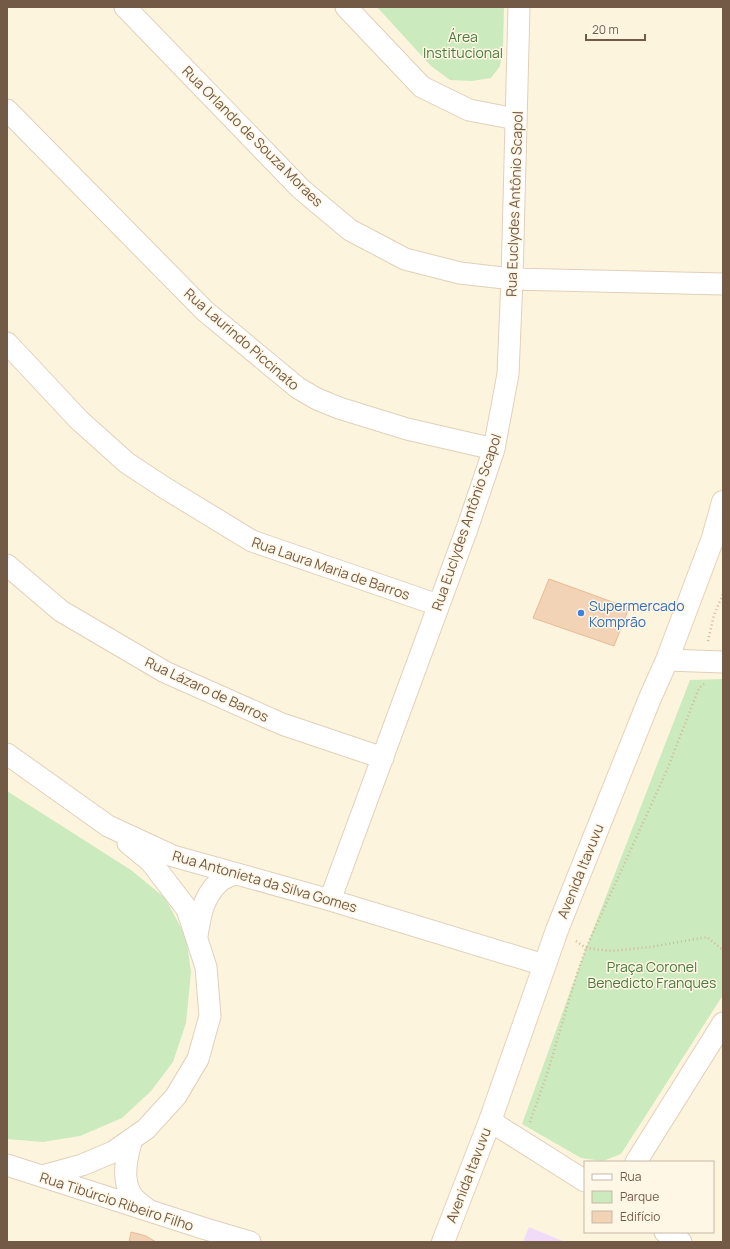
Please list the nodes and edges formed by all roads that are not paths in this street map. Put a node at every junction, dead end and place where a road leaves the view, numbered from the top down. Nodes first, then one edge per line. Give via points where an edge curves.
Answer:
1 (125, 7) edge
2 (346, 7) edge
3 (519, 7) edge
4 (7, 110) edge
5 (516, 119) junction
6 (512, 279) junction
7 (723, 284) edge
8 (7, 343) edge
9 (494, 448) junction
10 (723, 502) edge
11 (7, 565) edge
12 (438, 605) junction
13 (667, 660) junction
14 (719, 662) edge
15 (7, 754) edge
16 (383, 758) junction
17 (108, 826) junction
18 (235, 874) junction
19 (330, 900) junction
20 (197, 937) junction
21 (544, 965) junction
22 (723, 1023) edge
23 (490, 1120) junction
24 (132, 1139) junction
25 (637, 1161) edge
26 (7, 1165) edge
27 (42, 1176) junction
28 (584, 1180) edge
29 (148, 1210) junction
30 (667, 1233) edge
31 (203, 1236) edge
32 (250, 1242) edge
33 (442, 1242) edge
34 (681, 1242) edge

1 - 6 street, Rua Orlando de Souza Moraes via 301,188 350,230 405,259 460,273
2 - 5 street via 422,87 469,110
3 - 5 street, Rua Euclydes Antônio Scapol
4 - 9 street, Rua Laurindo Piccinato via 205,311 298,388 339,408 407,429
5 - 6 street, Rua Euclydes Antônio Scapol
6 - 7 street, Rua Orlando de Souza Moraes
6 - 9 street, Rua Euclydes Antônio Scapol via 508,374
8 - 12 street, Rua Laura Maria de Barros via 79,420 127,463 252,541
9 - 12 street, Rua Euclydes Antônio Scapol
10 - 13 main road, Avenida Itavuvu via 713,538
11 - 16 street, Rua Lázaro de Barros via 61,611 165,672 282,724
12 - 16 street, Rua Euclydes Antônio Scapol
13 - 14 street
13 - 21 main road, Avenida Itavuvu
15 - 17 street, Rua Antonieta da Silva Gomes
16 - 19 street, Rua Euclydes Antônio Scapol
17 - 18 street, Rua Antonieta da Silva Gomes via 173,856
17 - 20 street via 151,862 187,909
18 - 19 street, Rua Antonieta da Silva Gomes
18 - 20 street via 219,881 209,895 203,907
19 - 21 street, Rua Antonieta da Silva Gomes
20 - 24 street via 206,967 210,1016 198,1059 176,1096 146,1129
21 - 23 main road, Avenida Itavuvu
22 - 25 street
23 - 28 street
23 - 33 main road, Avenida Itavuvu
24 - 27 street via 113,1152 82,1165
24 - 29 street via 126,1158 126,1182 131,1195
26 - 27 street, Rua Tibúrcio Ribeiro Filho
27 - 29 street, Rua Tibúrcio Ribeiro Filho
29 - 31 street, Rua Tibúrcio Ribeiro Filho
30 - 34 street
31 - 32 street, Rua Tibúrcio Ribeiro Filho

